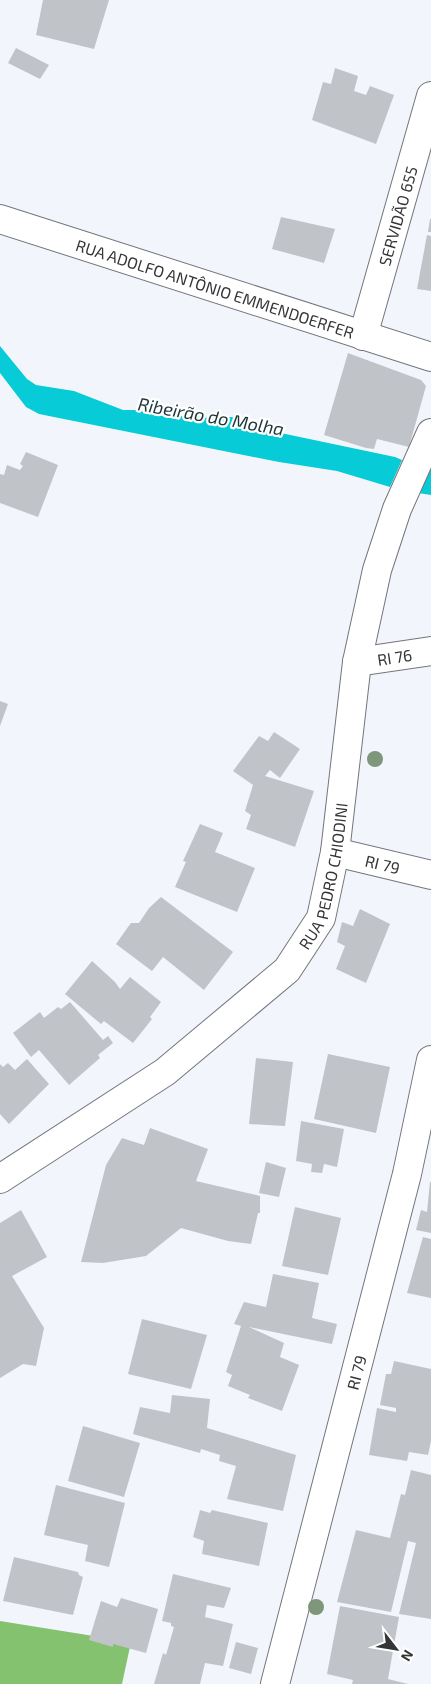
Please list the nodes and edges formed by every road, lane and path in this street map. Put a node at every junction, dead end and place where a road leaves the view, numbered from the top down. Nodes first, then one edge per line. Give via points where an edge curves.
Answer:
1 (431, 96) edge
2 (0, 219) edge
3 (363, 336) junction
4 (431, 358) edge
5 (428, 441) edge
6 (431, 651) edge
7 (358, 662) junction
8 (335, 852) junction
9 (431, 874) edge
10 (431, 1060) edge
11 (427, 1099) edge
12 (0, 1179) edge
13 (275, 1684) edge

1 - 3 street, SERVIDÃO 655
2 - 3 street, RUA ADOLFO ANTÔNIO EMMENDOERFER
3 - 4 street, RUA ADOLFO ANTÔNIO EMMENDOERFER
5 - 7 street, RUA PEDRO CHIODINI via 397,509 377,570
6 - 7 street, RI 76
7 - 8 street, RUA PEDRO CHIODINI
8 - 9 street, RI 79
8 - 12 street, RUA PEDRO CHIODINI via 321,918 287,970 165,1072
10 - 11 street, RI 79
11 - 13 street, RI 79

